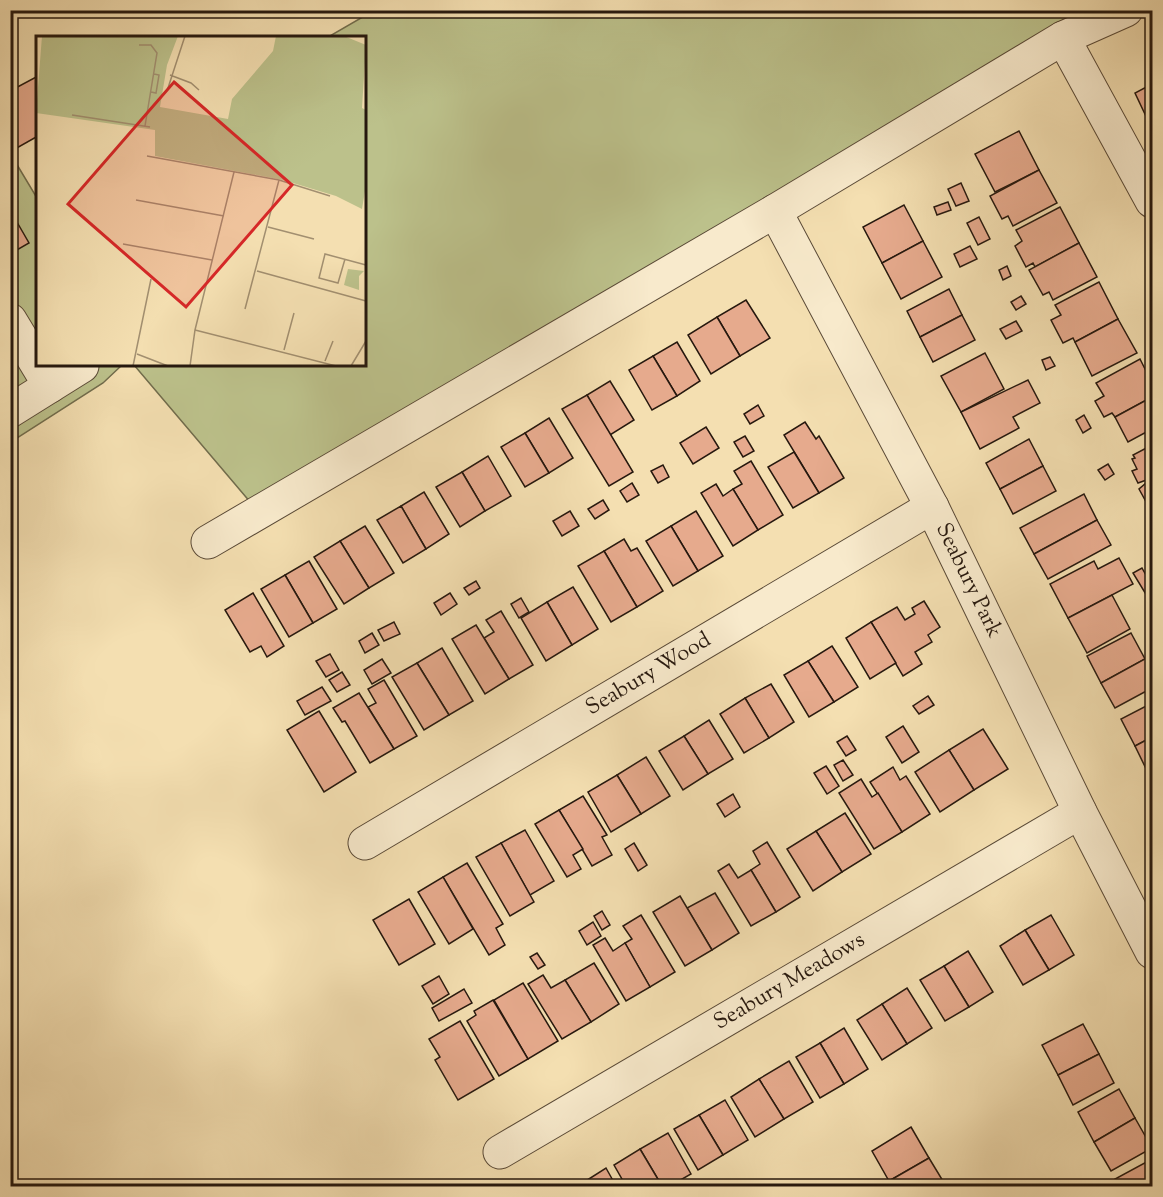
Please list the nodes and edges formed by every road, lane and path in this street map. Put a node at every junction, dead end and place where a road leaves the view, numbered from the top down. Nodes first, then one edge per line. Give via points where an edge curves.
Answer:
1 (1126, 10) edge
2 (1063, 38) junction
3 (1152, 201) edge
4 (775, 211) junction
5 (10, 320) edge
6 (36, 363) edge
7 (38, 366) edge
8 (82, 366) edge
9 (50, 386) junction
10 (10, 411) edge
11 (932, 507) junction
12 (208, 542) dead end
13 (1080, 812) junction
14 (365, 843) dead end
15 (1152, 952) edge
16 (500, 1152) dead end

1 - 2 street
2 - 3 street
2 - 4 street
4 - 11 street, Seabury Park
4 - 12 street
5 - 6 street
7 - 9 street
8 - 9 street
9 - 10 street
11 - 13 street, Seabury Park
11 - 14 street, Seabury Wood
13 - 15 street, Seabury Park
13 - 16 street, Seabury Meadows

